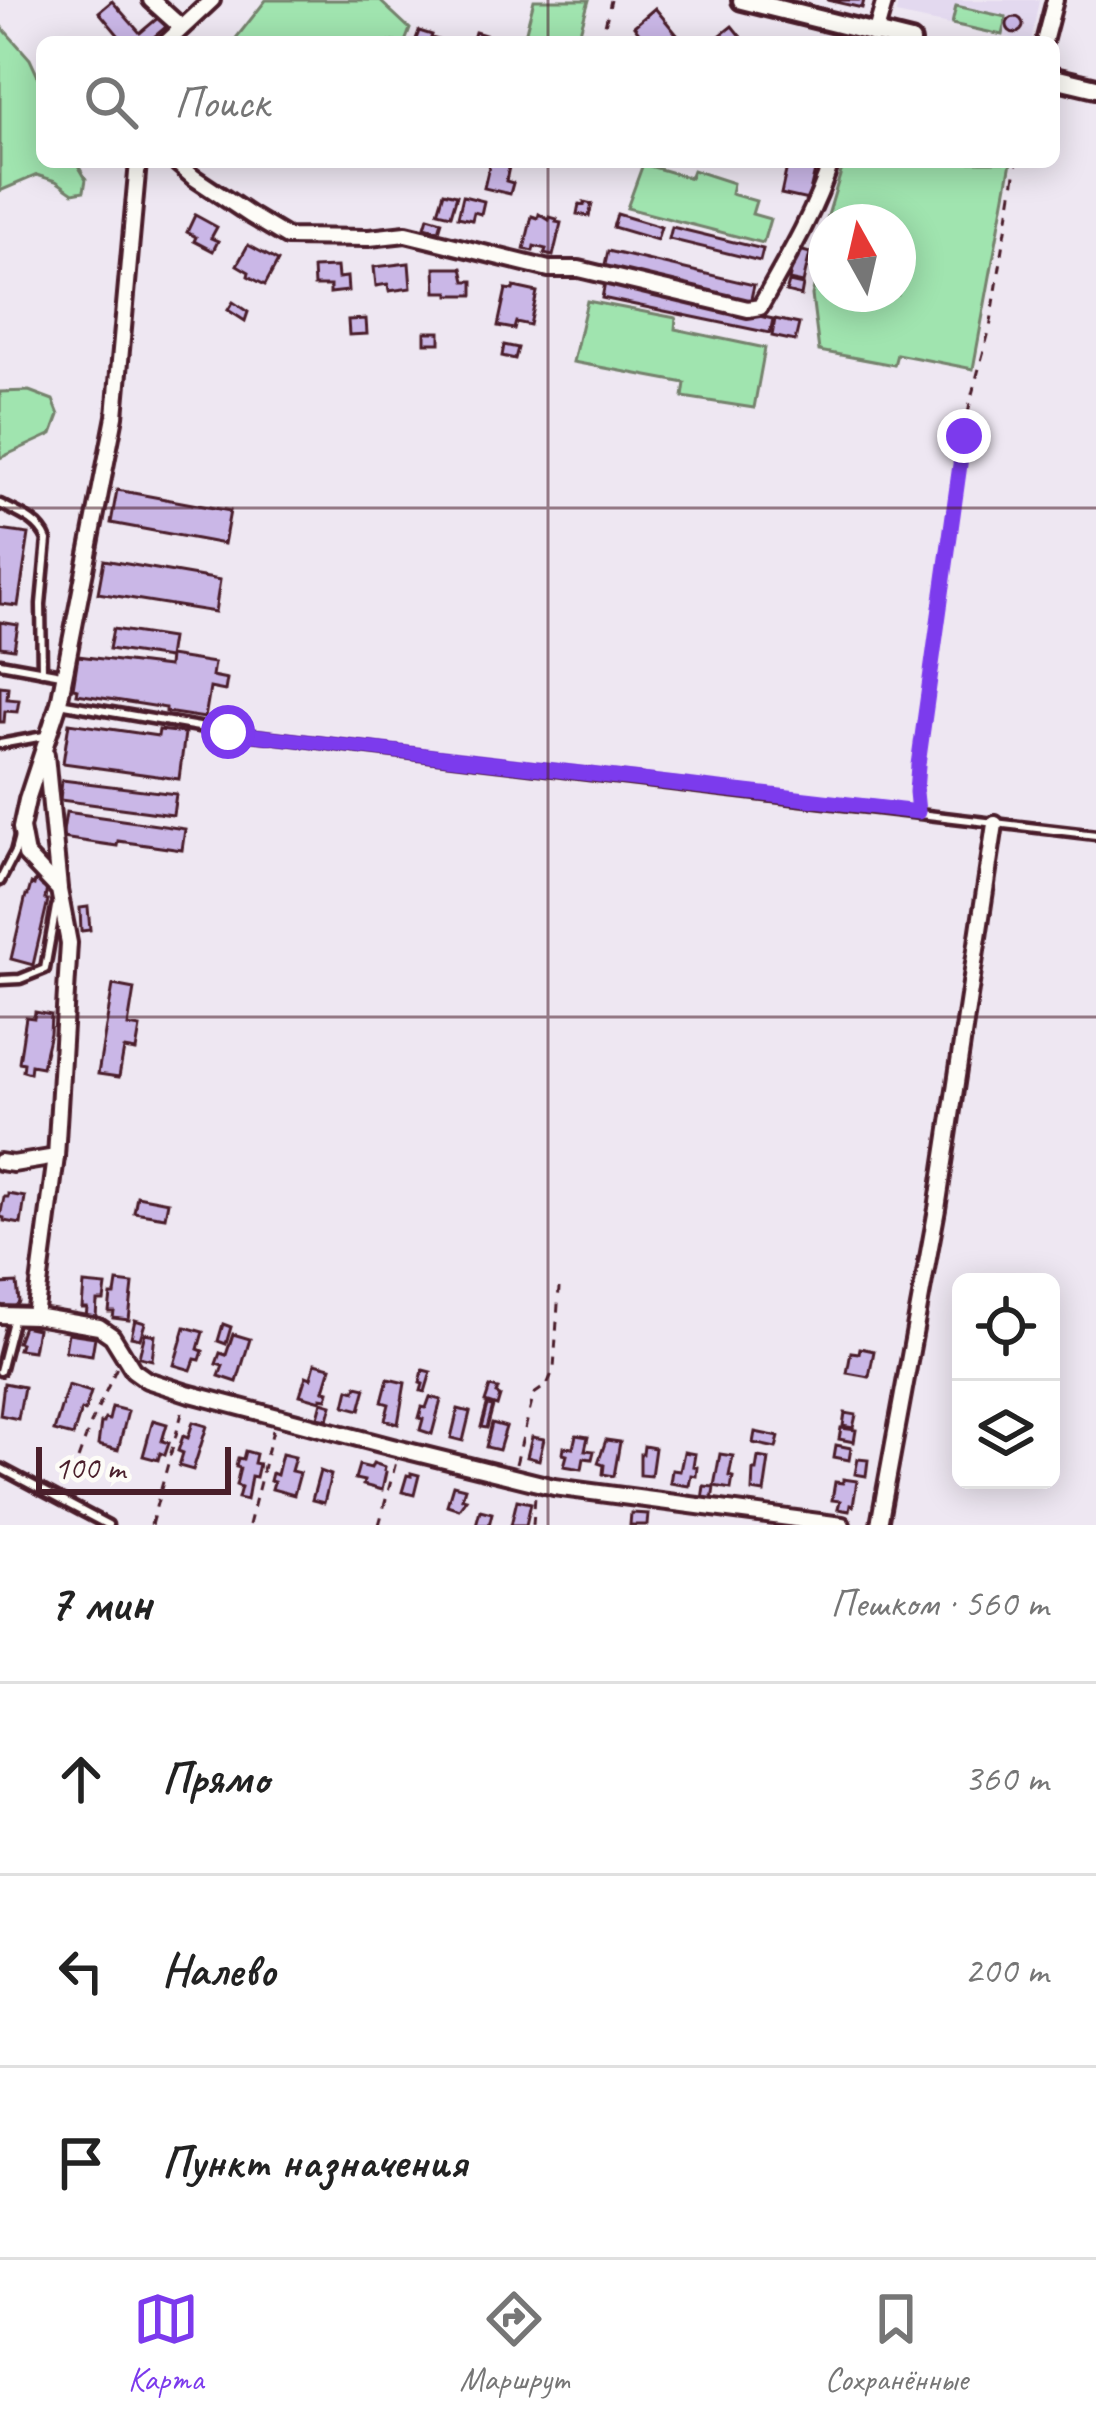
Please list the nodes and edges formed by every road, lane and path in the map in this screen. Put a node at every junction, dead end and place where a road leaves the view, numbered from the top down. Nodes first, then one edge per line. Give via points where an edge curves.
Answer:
1 (151, 0) edge
2 (212, 0) edge
3 (611, 0) edge
4 (742, 0) edge
5 (885, 0) edge
6 (1055, 0) edge
7 (181, 27) junction
8 (875, 35) junction
9 (173, 36) edge
10 (602, 36) edge
11 (880, 36) edge
12 (1046, 36) edge
13 (1060, 79) edge
14 (1096, 88) edge
15 (137, 168) edge
16 (184, 168) edge
17 (829, 168) edge
18 (1016, 168) edge
19 (0, 504) edge
20 (0, 663) edge
21 (42, 670) junction
22 (64, 675) junction
23 (59, 703) junction
24 (50, 734) junction
25 (0, 744) edge
26 (45, 750) junction
27 (918, 812) junction
28 (995, 824) junction
29 (21, 828) junction
30 (1096, 835) edge
31 (0, 881) edge
32 (59, 890) junction
33 (0, 980) edge
34 (56, 1157) junction
35 (0, 1162) edge
36 (559, 1288) dead end
37 (7, 1316) edge
38 (35, 1316) junction
39 (123, 1354) junction
40 (0, 1371) edge
41 (187, 1393) junction
42 (276, 1417) junction
43 (400, 1449) junction
44 (0, 1468) edge
45 (72, 1476) dead end
46 (513, 1477) junction
47 (536, 1483) junction
48 (108, 1525) edge
49 (151, 1525) edge
50 (249, 1525) edge
51 (379, 1525) edge
52 (533, 1525) edge
53 (842, 1525) edge
54 (878, 1525) edge

1 - 7 street
2 - 7 street
3 - 10 path
4 - 8 street
5 - 8 street
6 - 12 street
7 - 9 street
8 - 11 street
13 - 14 street
15 - 22 street via 115,416
16 - 17 street via 287,236 406,234 748,309 760,307
18 - 27 path via 964,436
19 - 21 lane via 47,540
20 - 21 lane
21 - 22 lane
22 - 23 street
23 - 24 street
23 - 27 lane via 271,738
24 - 25 lane
24 - 26 street
26 - 29 street
26 - 32 street
27 - 28 lane
28 - 30 lane
28 - 54 street via 938,1209
29 - 31 lane
29 - 32 street via 26,854
32 - 33 lane via 45,970
32 - 34 street via 69,943
34 - 35 street
34 - 38 street
36 - 46 path via 554,1369 534,1394
37 - 38 street
37 - 40 lane
38 - 39 street via 99,1327
39 - 41 street via 147,1380
39 - 45 path
41 - 42 street
41 - 49 path
42 - 43 street
42 - 50 path
43 - 46 street
43 - 51 path
44 - 48 lane
46 - 47 street
47 - 52 path
47 - 53 street

